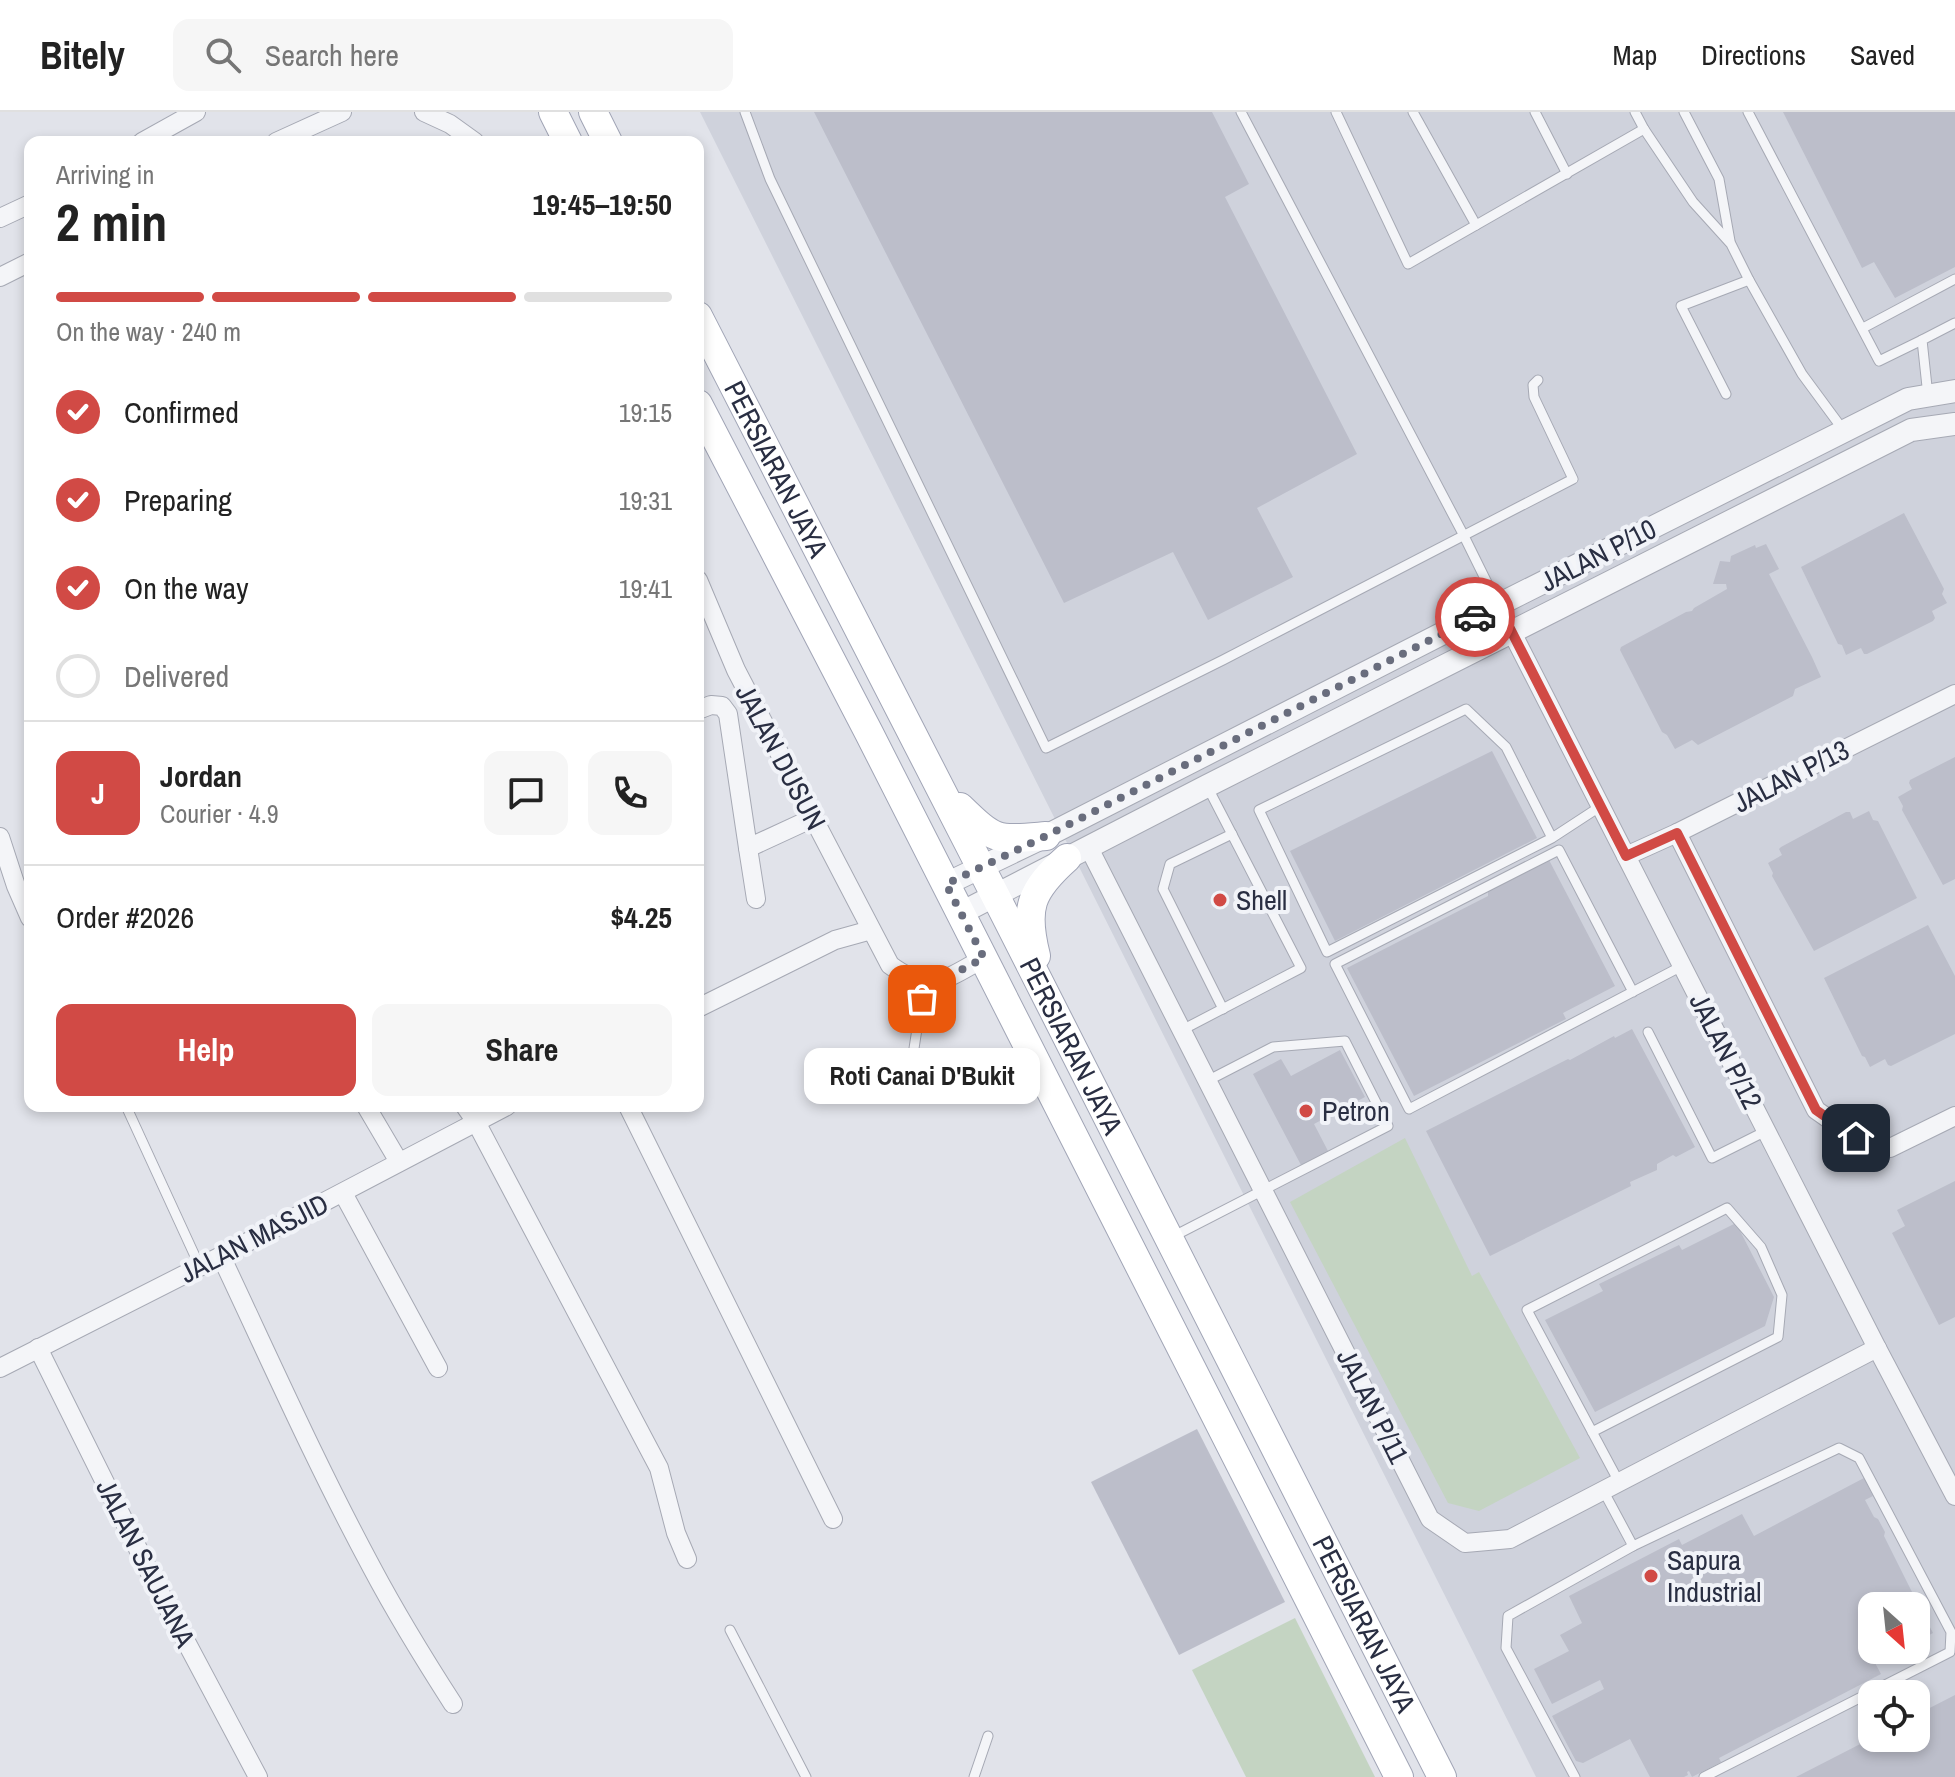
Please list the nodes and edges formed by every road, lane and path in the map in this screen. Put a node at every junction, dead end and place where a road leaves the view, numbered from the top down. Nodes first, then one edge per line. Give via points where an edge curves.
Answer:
1 (196, 112) edge
2 (342, 112) edge
3 (424, 112) edge
4 (553, 112) edge
5 (593, 112) edge
6 (745, 112) edge
7 (1241, 112) edge
8 (1336, 112) edge
9 (1413, 112) edge
10 (1535, 112) edge
11 (1635, 112) edge
12 (1684, 112) edge
13 (1748, 112) edge
14 (1644, 129) junction
15 (153, 136) edge
16 (289, 136) edge
17 (467, 136) edge
18 (565, 136) edge
19 (605, 136) edge
20 (1567, 174) junction
21 (24, 207) edge
22 (0, 218) edge
23 (1476, 225) junction
24 (1731, 244) junction
25 (24, 265) edge
26 (0, 277) edge
27 (1955, 279) edge
28 (1749, 280) junction
29 (1955, 323) edge
30 (704, 328) edge
31 (1863, 328) junction
32 (1922, 340) junction
33 (1538, 380) dead end
34 (1955, 391) edge
35 (1726, 394) dead end
36 (1928, 396) junction
37 (704, 416) edge
38 (1955, 424) edge
39 (1844, 431) junction
40 (1463, 534) junction
41 (704, 594) edge
42 (1498, 605) junction
43 (1512, 633) junction
44 (1955, 694) edge
45 (704, 708) edge
46 (939, 786) junction
47 (1207, 786) junction
48 (1601, 806) junction
49 (813, 818) junction
50 (1677, 833) junction
51 (1232, 834) junction
52 (1046, 836) junction
53 (0, 837) edge
54 (1552, 838) junction
55 (748, 848) junction
56 (1078, 853) junction
57 (1626, 856) junction
58 (981, 867) junction
59 (946, 884) junction
60 (995, 895) junction
61 (756, 899) dead end
62 (24, 904) edge
63 (961, 913) junction
64 (871, 930) junction
65 (984, 958) junction
66 (1682, 966) junction
67 (924, 983) junction
68 (1044, 991) junction
69 (1633, 992) junction
70 (704, 1005) edge
71 (1223, 1009) junction
72 (1182, 1030) junction
73 (1648, 1032) dead end
74 (1207, 1081) junction
75 (893, 1085) dead end
76 (129, 1112) edge
77 (370, 1112) edge
78 (469, 1112) edge
79 (495, 1112) edge
80 (631, 1112) edge
81 (1955, 1116) edge
82 (476, 1122) junction
83 (1766, 1131) junction
84 (399, 1162) junction
85 (1263, 1190) junction
86 (343, 1193) junction
87 (1169, 1239) junction
88 (221, 1256) junction
89 (200, 1267) junction
90 (38, 1348) junction
91 (1877, 1348) junction
92 (0, 1368) edge
93 (438, 1368) dead end
94 (1592, 1432) junction
95 (1611, 1486) junction
96 (1955, 1496) edge
97 (833, 1519) dead end
98 (1633, 1546) junction
99 (687, 1559) dead end
100 (730, 1630) dead end
101 (453, 1704) dead end
102 (988, 1736) dead end
103 (258, 1777) edge
104 (806, 1777) edge
105 (974, 1777) edge
106 (1399, 1777) edge
107 (1442, 1777) edge
108 (1575, 1777) edge
109 (1704, 1777) edge

1 - 15 street
2 - 16 street
3 - 17 street
4 - 18 main road
5 - 19 main road
6 - 40 lane via 770,179 1046,748
7 - 40 lane
8 - 23 lane via 1408,264
9 - 23 lane
10 - 20 lane
11 - 14 lane
12 - 24 lane via 1719,179
13 - 31 lane
14 - 20 lane
14 - 24 lane via 1693,202
20 - 23 lane
21 - 22 street
24 - 28 lane
25 - 26 street
27 - 31 lane
28 - 35 lane via 1681,306
28 - 39 lane via 1802,374
29 - 32 lane
30 - 46 main road, PERSIARAN JAYA
31 - 32 lane via 1879,361
32 - 36 lane
33 - 40 lane via 1534,397 1573,479
34 - 36 street, JALAN P/10
36 - 39 street, JALAN P/10 via 1908,399
37 - 59 main road, PERSIARAN JAYA
38 - 43 street, JALAN P/10 via 1911,430
39 - 42 street, JALAN P/10
40 - 42 lane
41 - 49 street, JALAN DUSUN via 736,670
42 - 43 street, JALAN P/12
42 - 52 street, JALAN P/10
43 - 47 street, JALAN P/10
43 - 48 street, JALAN P/12
44 - 50 street, JALAN P/13
45 - 55 street via 722,706 728,714
46 - 52 main road via 985,832 1010,839
46 - 58 main road, PERSIARAN JAYA
47 - 51 lane
47 - 56 street, JALAN P/10
48 - 54 lane
48 - 57 street, JALAN P/12
49 - 55 street
49 - 64 street, JALAN DUSUN
50 - 57 street, JALAN P/13
50 - 81 street via 1816,1110 1856,1138 1890,1148
51 - 71 lane via 1170,864 1163,889
51 - 71 lane via 1301,968
52 - 58 street, JALAN P/10
53 - 62 street
54 - 54 lane via 1327,952 1259,810 1466,709 1506,747
55 - 61 street
56 - 60 street, JALAN P/10
56 - 68 main road via 1050,873 1031,908 1030,930
56 - 72 street, JALAN P/11
57 - 66 street, JALAN P/12
58 - 59 street, JALAN P/10
58 - 60 main road, PERSIARAN JAYA
59 - 63 main road, PERSIARAN JAYA
60 - 63 street, JALAN P/10
60 - 68 main road, PERSIARAN JAYA
63 - 65 main road, PERSIARAN JAYA
64 - 67 street via 890,965
64 - 70 street via 835,940
65 - 67 street via 940,981
65 - 106 main road, PERSIARAN JAYA
66 - 69 lane
66 - 83 street, JALAN P/12
67 - 75 lane via 913,1055
68 - 87 main road, PERSIARAN JAYA
69 - 69 lane via 1409,1109 1335,964 1559,850
71 - 72 lane
72 - 74 street, JALAN P/11
73 - 83 lane via 1712,1158
74 - 85 street, JALAN P/11
74 - 85 lane via 1273,1047 1345,1041 1388,1126
76 - 89 lane
77 - 84 street
78 - 82 street
79 - 82 street, JALAN MASJID
80 - 97 street
82 - 84 street, JALAN MASJID
82 - 99 street via 659,1468
83 - 91 street, JALAN P/12
84 - 86 street, JALAN MASJID
85 - 87 lane
85 - 95 street, JALAN P/11 via 1430,1519 1465,1543 1510,1539
86 - 88 street, JALAN MASJID
86 - 93 street
87 - 107 main road, PERSIARAN JAYA
88 - 89 street, JALAN MASJID
88 - 101 street via 336,1499
89 - 90 street, JALAN MASJID
90 - 92 street, JALAN MASJID
90 - 103 street, JALAN SAUJANA
91 - 95 street, JALAN P/11
91 - 96 street, JALAN P/12
94 - 94 lane via 1527,1310 1727,1208 1761,1247 1782,1295 1778,1337
94 - 95 lane
95 - 98 lane
98 - 108 lane via 1508,1616 1506,1648
98 - 109 lane via 1839,1448 1859,1458 1951,1632 1950,1652
100 - 104 lane
102 - 105 lane

